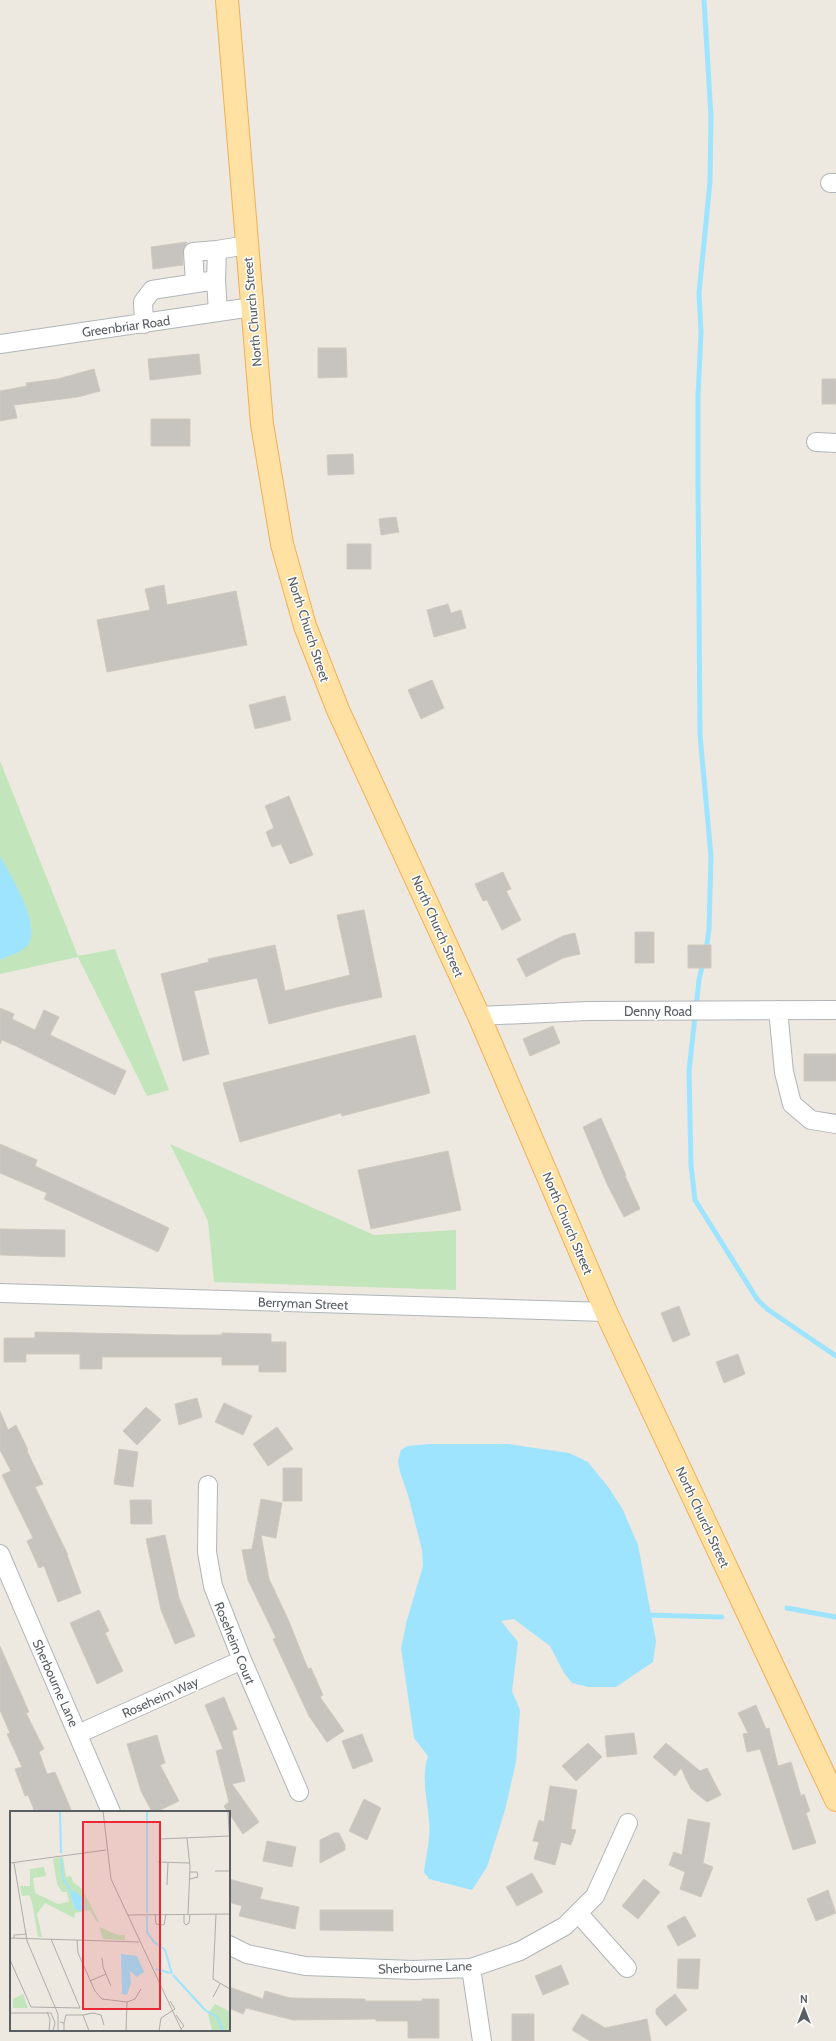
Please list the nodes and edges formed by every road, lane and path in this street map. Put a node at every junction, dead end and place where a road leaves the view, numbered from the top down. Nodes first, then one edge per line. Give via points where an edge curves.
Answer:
1 (227, 0) edge
2 (247, 245) junction
3 (217, 250) junction
4 (216, 280) junction
5 (195, 282) junction
6 (252, 307) junction
7 (218, 312) junction
8 (144, 324) junction
9 (0, 344) edge
10 (816, 442) dead end
11 (836, 443) edge
12 (778, 1010) junction
13 (836, 1010) edge
14 (480, 1016) junction
15 (836, 1124) edge
16 (0, 1293) edge
17 (606, 1312) junction
18 (208, 1485) dead end
19 (0, 1554) edge
20 (242, 1660) junction
21 (78, 1734) junction
22 (299, 1792) dead end
23 (836, 1800) edge
24 (111, 1811) edge
25 (628, 1823) dead end
26 (578, 1913) junction
27 (230, 1946) edge
28 (471, 1968) junction
29 (627, 1968) dead end
30 (482, 2041) edge

1 - 2 main road, North Church Street
2 - 3 street
2 - 6 main road, North Church Street
3 - 4 street
3 - 5 street via 193,252
4 - 5 street
4 - 7 street
5 - 8 street via 152,290 143,302
6 - 7 street, Greenbriar Road
6 - 14 main road, North Church Street via 262,424 271,488 282,544 305,626 338,710
7 - 8 street, Greenbriar Road
8 - 9 street, Greenbriar Road
10 - 11 street
12 - 13 street, Denny Road
12 - 14 street, Denny Road via 587,1011
12 - 15 street via 784,1072 792,1104 810,1120
14 - 17 main road, North Church Street
16 - 17 street, Berryman Street
17 - 23 main road, North Church Street
18 - 20 street, Roseheim Court via 207,1552 212,1586
19 - 21 street, Sherbourne Lane
20 - 21 street, Roseheim Way
20 - 22 street, Roseheim Court
21 - 24 street, Sherbourne Lane
25 - 26 street, Sherbourne Lane via 595,1896
26 - 28 street, Sherbourne Lane via 565,1926 520,1951
26 - 29 street
27 - 28 street, Sherbourne Lane via 247,1954 305,1966 413,1970
28 - 30 street

